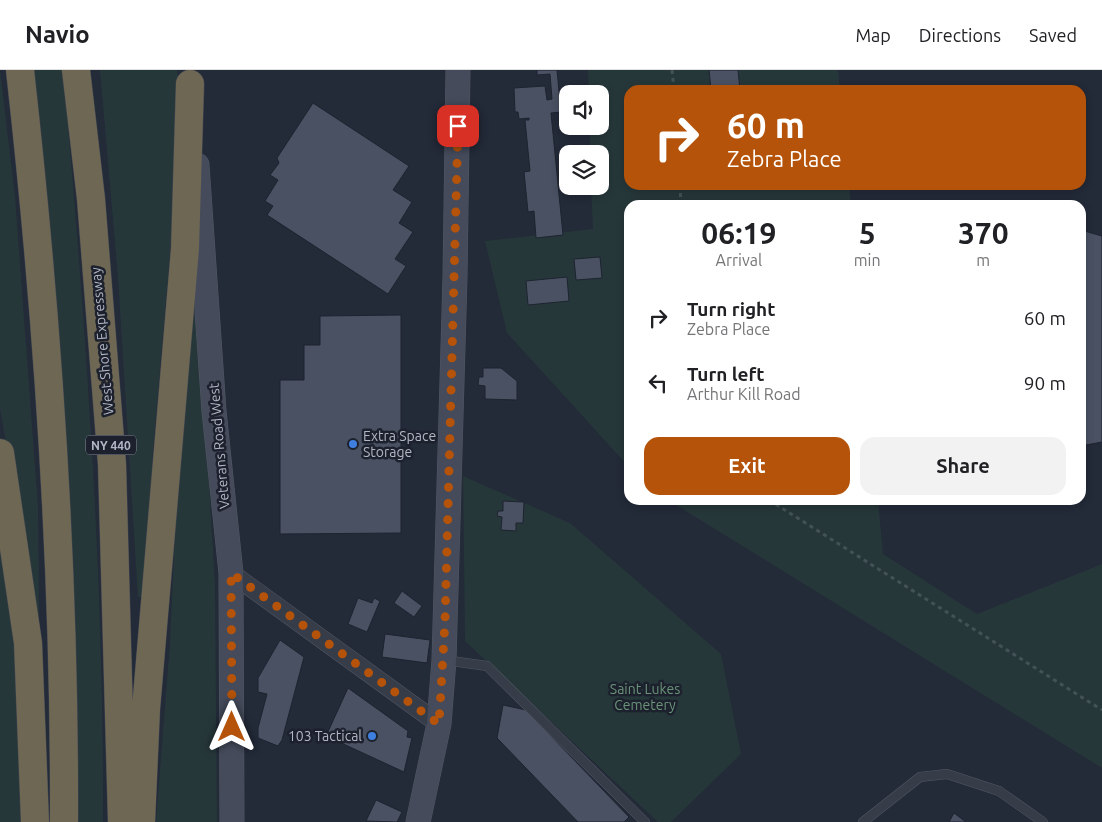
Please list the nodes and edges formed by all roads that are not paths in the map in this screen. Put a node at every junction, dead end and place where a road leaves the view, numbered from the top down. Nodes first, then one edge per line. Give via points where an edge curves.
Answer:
1 (20, 70) edge
2 (76, 70) edge
3 (458, 70) edge
4 (189, 77) edge
5 (0, 453) edge
6 (231, 573) junction
7 (444, 660) junction
8 (439, 724) junction
9 (35, 822) edge
10 (64, 822) edge
11 (122, 822) edge
12 (141, 822) edge
13 (232, 822) edge
14 (418, 822) edge
15 (645, 822) edge
16 (863, 822) edge
17 (1043, 822) edge

1 - 10 highway via 36,204 56,462
2 - 11 highway, West Shore Expressway / NY 440 via 91,199 112,464
3 - 7 street via 456,268
4 - 6 street, Veterans Road West via 205,249 214,411
4 - 12 highway via 185,249 146,709
5 - 9 highway via 28,643
6 - 8 street
6 - 13 street, Veterans Road West
7 - 8 street
7 - 15 lane via 487,666
8 - 14 street
16 - 17 lane via 920,777 947,774 999,791

